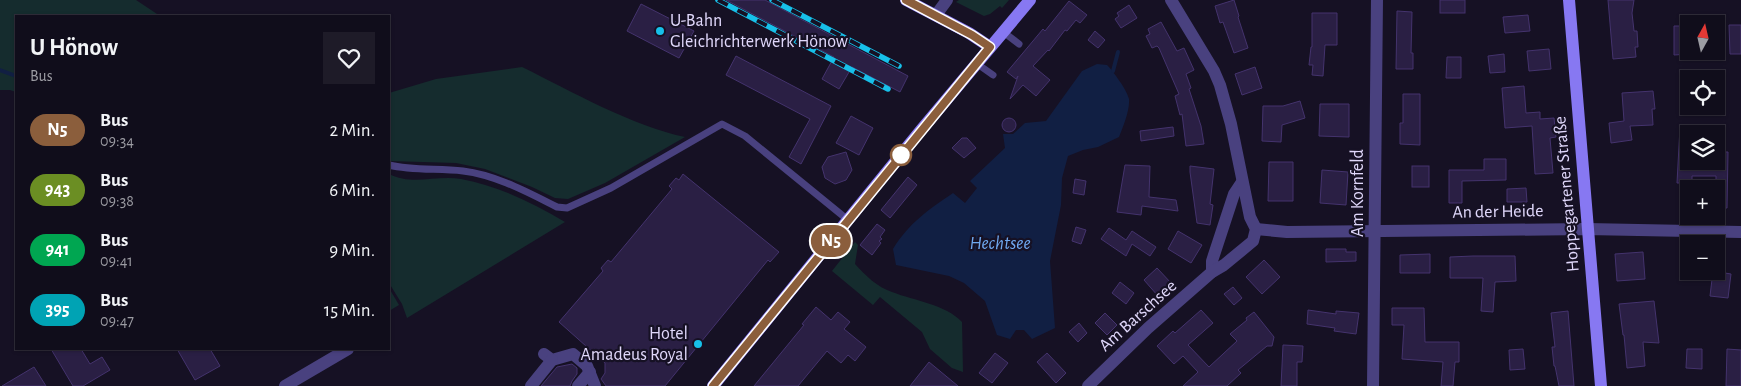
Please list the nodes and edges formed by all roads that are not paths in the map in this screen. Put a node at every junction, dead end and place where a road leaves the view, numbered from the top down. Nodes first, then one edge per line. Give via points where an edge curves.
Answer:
1 (906, 0) edge
2 (947, 0) edge
3 (1030, 0) edge
4 (1171, 0) edge
5 (1377, 0) edge
6 (1569, 0) edge
7 (936, 15) junction
8 (1002, 31) junction
9 (1019, 44) dead end
10 (990, 47) junction
11 (976, 63) junction
12 (993, 75) dead end
13 (390, 165) edge
14 (1242, 182) junction
15 (848, 220) junction
16 (1256, 229) junction
17 (1587, 229) junction
18 (1376, 231) junction
19 (1741, 232) edge
20 (1212, 272) junction
21 (346, 350) edge
22 (590, 372) junction
23 (528, 383) edge
24 (285, 386) edge
25 (578, 386) edge
26 (596, 386) edge
27 (713, 386) edge
28 (1088, 386) edge
29 (1373, 386) edge
30 (1600, 386) edge

1 - 7 main road
2 - 7 street
3 - 8 main road
4 - 14 street via 1220,85
5 - 18 street, Am Kornfeld
6 - 17 main road, Hoppegartener Straße
7 - 10 main road
8 - 9 lane
8 - 10 main road
10 - 11 main road
11 - 12 lane
11 - 15 main road
13 - 15 lane via 463,171 493,178 557,207 567,208 611,188 722,124 746,136
14 - 16 street via 1250,218
14 - 20 street via 1234,194 1212,261
15 - 27 main road
16 - 18 street, An der Heide
16 - 20 street, Am Barschsee via 1253,241
17 - 18 street, An der Heide
17 - 19 street, An der Heide
17 - 30 main road, Hoppegartener Straße
18 - 29 street, Am Kornfeld
20 - 28 street, Am Barschsee
21 - 24 street
22 - 23 street via 573,354 548,357
22 - 25 street
22 - 26 street

